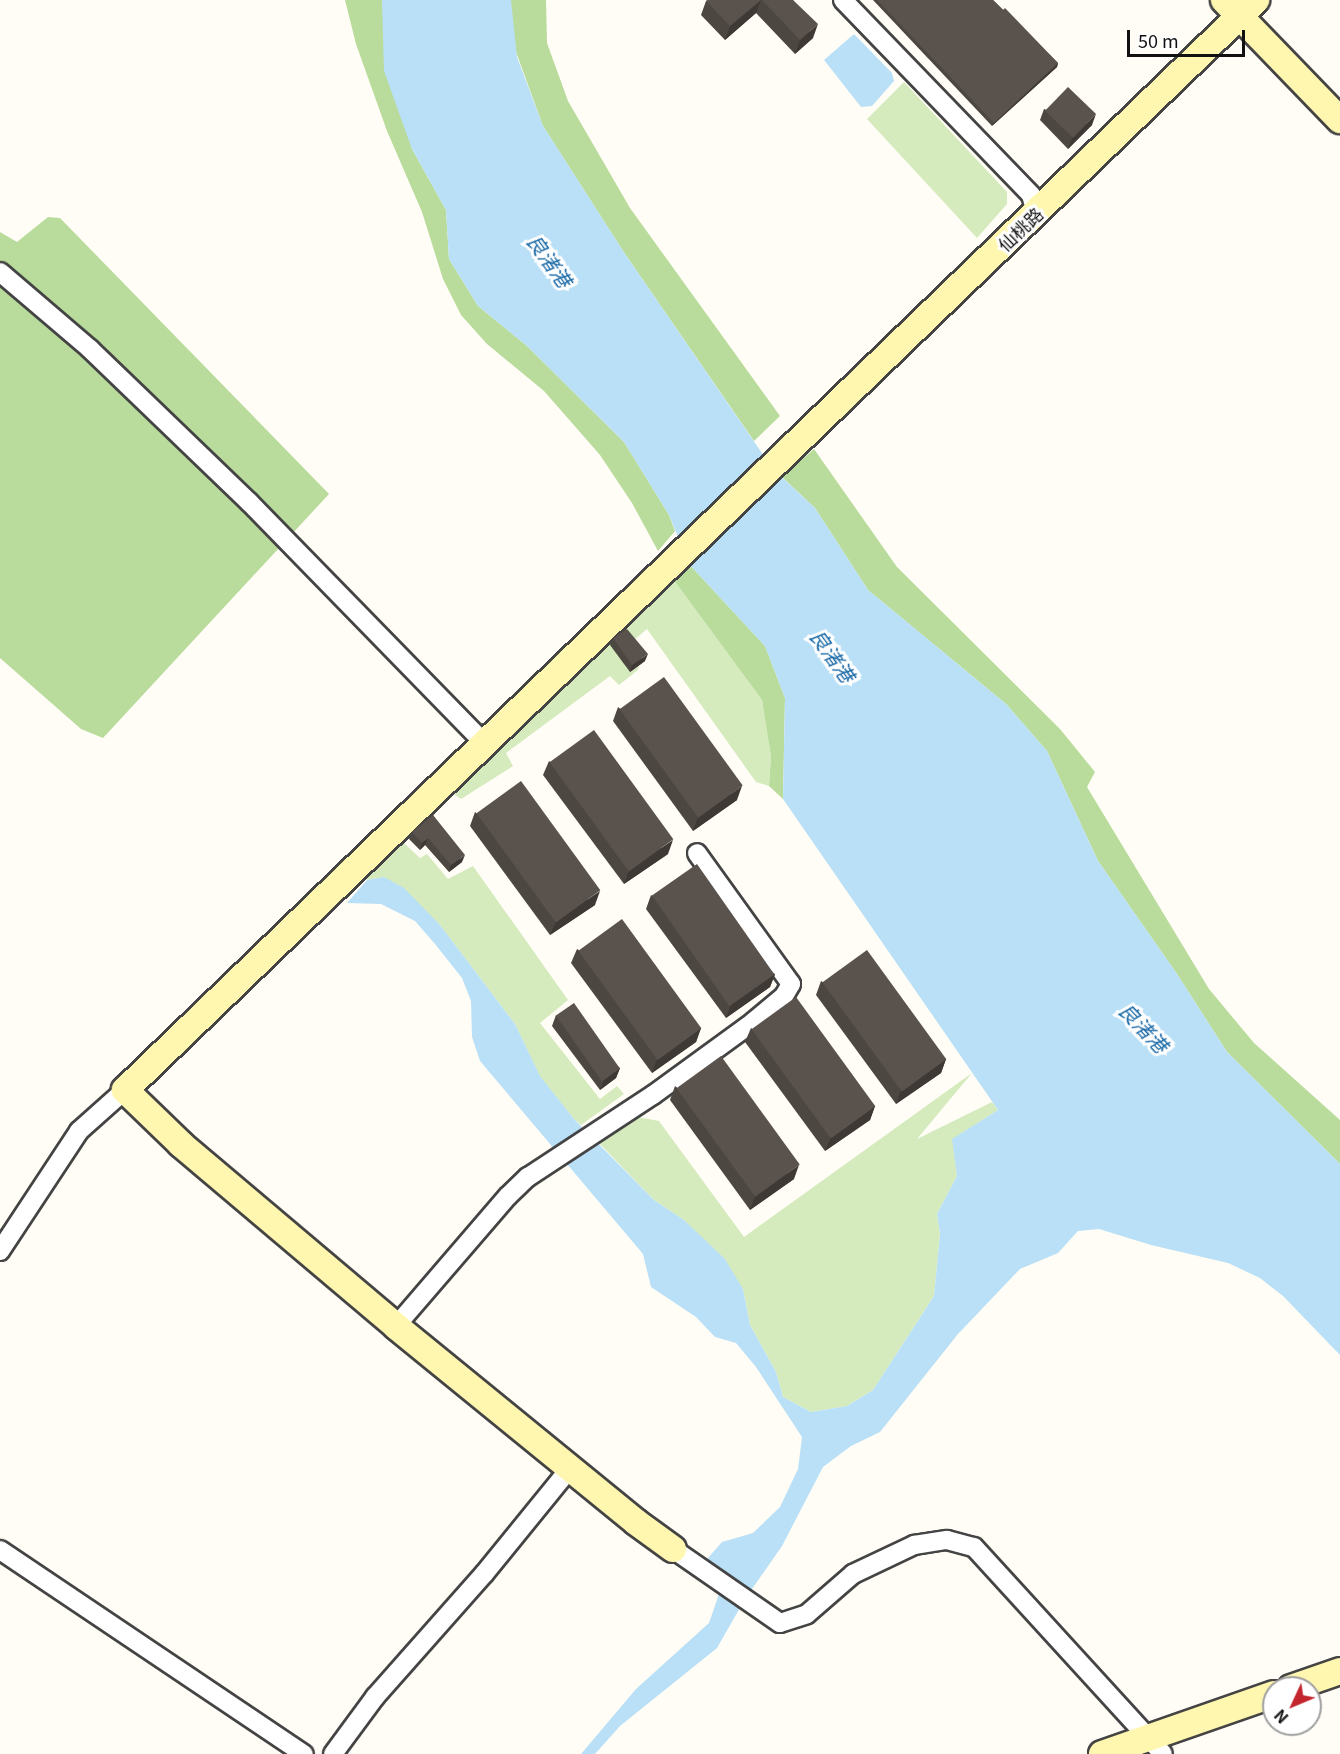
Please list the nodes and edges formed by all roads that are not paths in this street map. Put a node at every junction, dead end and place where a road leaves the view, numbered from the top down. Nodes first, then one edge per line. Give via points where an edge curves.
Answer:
1 (843, 0) edge
2 (1240, 5) edge
3 (1340, 120) edge
4 (1036, 213) junction
5 (0, 272) edge
6 (485, 744) junction
7 (698, 853) dead end
8 (125, 1090) junction
9 (0, 1251) edge
10 (396, 1326) junction
11 (570, 1468) junction
12 (673, 1549) joint
13 (0, 1550) edge
14 (1340, 1671) edge
15 (1322, 1677) edge
16 (1262, 1699) edge
17 (1154, 1746) edge
18 (304, 1754) edge
19 (333, 1754) edge
20 (1102, 1754) edge

1 - 4 street via 1031,195
2 - 3 street
2 - 4 street, 仙桃路
4 - 6 street, 仙桃路
5 - 6 street via 90,349 249,502
6 - 8 street, 仙桃路
7 - 10 street via 791,984 784,996 753,1022 528,1178
8 - 9 street via 79,1131
8 - 10 street via 181,1144
10 - 11 street
11 - 12 street
11 - 19 street via 484,1574 375,1697
12 - 17 street via 780,1623 807,1614 853,1575 914,1545 947,1540 974,1547
13 - 18 street
14 - 15 street
16 - 17 street
17 - 20 street

